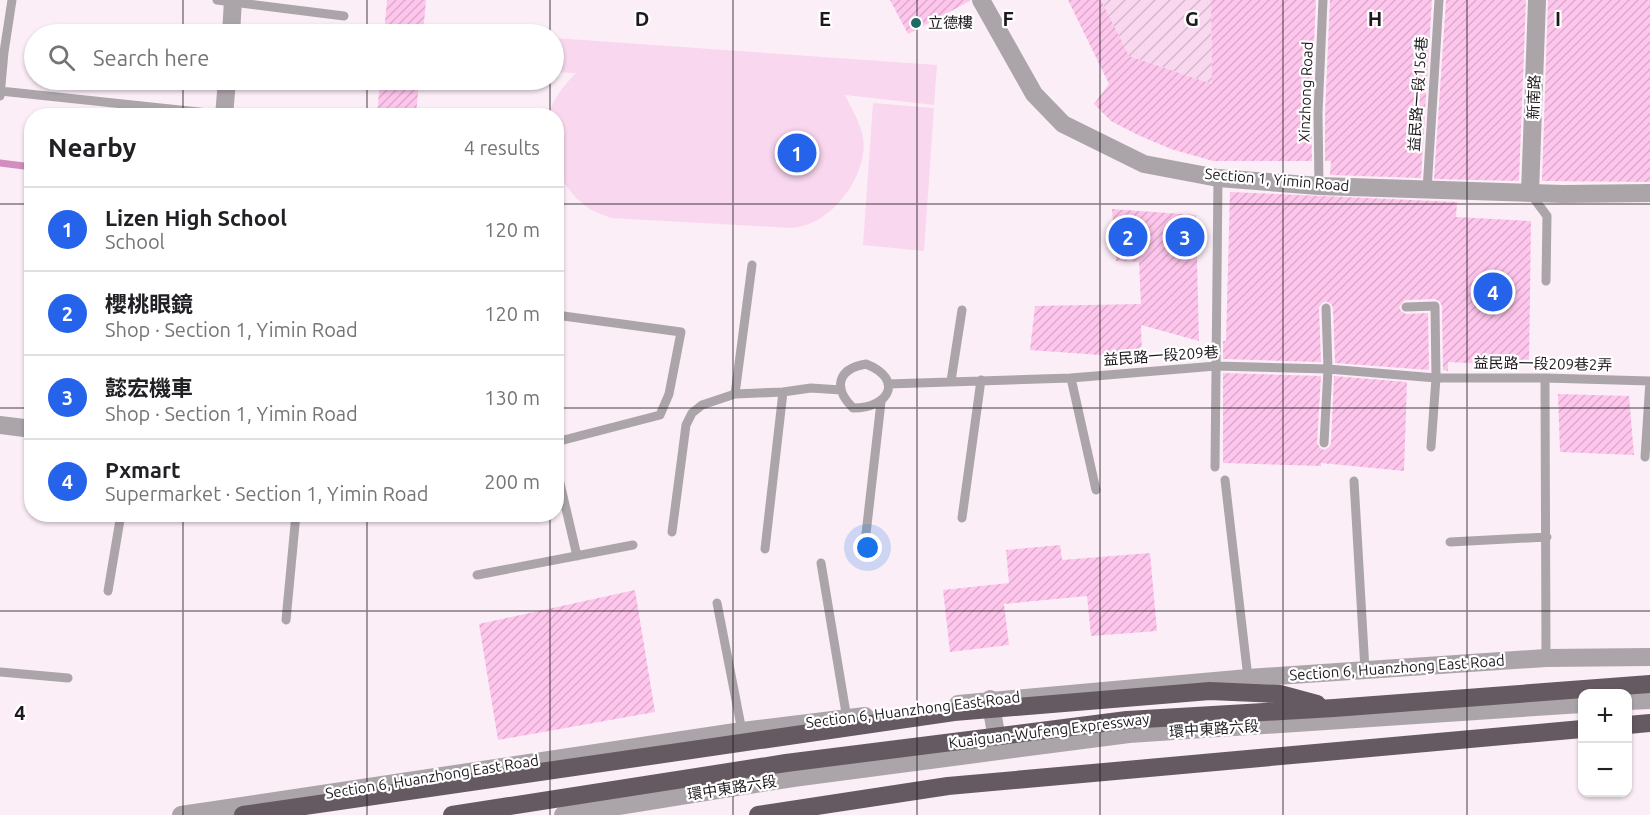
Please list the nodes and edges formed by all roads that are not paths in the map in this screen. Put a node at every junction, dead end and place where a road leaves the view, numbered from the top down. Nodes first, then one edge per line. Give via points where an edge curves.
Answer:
1 (12, 0) edge
2 (981, 0) edge
3 (1323, 0) edge
4 (1439, 0) edge
5 (1538, 0) edge
6 (228, 1) edge
7 (344, 16) dead end
8 (230, 24) edge
9 (2, 52) edge
10 (227, 90) edge
11 (0, 91) edge
12 (0, 96) edge
13 (160, 108) edge
14 (226, 108) edge
15 (1218, 178) junction
16 (1319, 186) junction
17 (1427, 190) junction
18 (1650, 193) edge
19 (1530, 194) junction
20 (753, 265) dead end
21 (1546, 281) dead end
22 (1406, 307) dead end
23 (1326, 308) dead end
24 (962, 310) dead end
25 (564, 316) edge
26 (1216, 366) junction
27 (1328, 369) junction
28 (1071, 378) junction
29 (1436, 378) junction
30 (1545, 378) junction
31 (981, 380) junction
32 (951, 381) junction
33 (1650, 381) edge
34 (888, 384) junction
35 (841, 390) junction
36 (783, 392) junction
37 (735, 394) junction
38 (881, 402) junction
39 (0, 425) edge
40 (24, 428) edge
41 (564, 440) edge
42 (1324, 443) dead end
43 (1431, 447) dead end
44 (1645, 457) dead end
45 (1215, 467) dead end
46 (1225, 480) dead end
47 (1354, 481) dead end
48 (1096, 490) dead end
49 (564, 500) edge
50 (963, 518) dead end
51 (120, 522) edge
52 (295, 522) edge
53 (672, 532) dead end
54 (866, 534) dead end
55 (1546, 537) junction
56 (1450, 542) dead end
57 (633, 545) dead end
58 (765, 549) dead end
59 (577, 556) junction
60 (821, 563) dead end
61 (477, 575) dead end
62 (108, 591) dead end
63 (717, 603) dead end
64 (286, 620) dead end
65 (1650, 657) edge
66 (1546, 658) junction
67 (1365, 670) junction
68 (0, 672) edge
69 (68, 678) dead end
70 (1248, 678) junction
71 (1650, 684) edge
72 (990, 699) junction
73 (1650, 700) edge
74 (1632, 701) edge
75 (1578, 704) edge
76 (1334, 708) junction
77 (847, 718) junction
78 (1650, 723) edge
79 (1632, 725) edge
80 (1578, 729) edge
81 (742, 731) junction
82 (999, 751) junction
83 (181, 815) edge
84 (243, 815) edge
85 (452, 815) edge
86 (563, 815) edge
87 (758, 815) edge

1 - 9 lane
2 - 15 street, Section 1, Yimin Road via 1034,94 1063,124 1144,164
3 - 16 lane, Xinzhong Road
4 - 17 lane, 益民路一段156巷
5 - 19 street, 新南路
6 - 7 lane
6 - 8 street
9 - 11 lane
10 - 14 street
11 - 12 lane
11 - 13 lane
15 - 16 street, Section 1, Yimin Road
15 - 26 lane
16 - 17 street, Section 1, Yimin Road
17 - 19 street, Section 1, Yimin Road
18 - 19 street, Section 1, Yimin Road
19 - 21 lane via 1547,216
20 - 37 lane
22 - 29 lane via 1435,306
23 - 27 lane
24 - 32 lane
25 - 41 lane via 681,332 669,394 660,415
26 - 27 lane, 益民路一段209巷
26 - 28 lane, 益民路一段209巷
26 - 45 lane
27 - 29 lane, 益民路一段209巷
27 - 42 lane
28 - 31 lane, 益民路一段209巷
28 - 48 lane
29 - 30 lane, 益民路一段209巷2弄
29 - 43 lane
30 - 33 lane, 益民路一段209巷2弄
30 - 55 lane
31 - 32 lane, 益民路一段209巷
31 - 50 lane
32 - 34 lane, 益民路一段209巷
33 - 44 lane
34 - 35 lane via 883,373 866,364 846,371
34 - 38 lane
35 - 36 lane via 811,388
35 - 38 lane via 854,408
36 - 37 lane
36 - 58 lane
37 - 53 lane via 702,405 686,425
38 - 54 lane
39 - 40 street
46 - 70 lane
47 - 67 lane
49 - 59 lane
51 - 62 lane
52 - 64 lane
55 - 56 lane
55 - 66 lane
57 - 59 lane
59 - 61 lane
60 - 77 lane
63 - 81 lane
65 - 66 street, Section 6, Huanzhong East Road
66 - 67 street, Section 6, Huanzhong East Road
67 - 70 street, Section 6, Huanzhong East Road
68 - 69 lane
70 - 72 street, Section 6, Huanzhong East Road
71 - 76 highway, Kuaiguan-Wufeng Expressway, bridge
72 - 77 street, Section 6, Huanzhong East Road
72 - 82 street
73 - 74 street
75 - 82 street, 環中東路六段 via 1129,735
76 - 84 highway, bridge via 1280,694 1210,691 954,712
76 - 85 highway, Kuaiguan-Wufeng Expressway, bridge via 1127,720 786,763
77 - 81 street, Section 6, Huanzhong East Road
78 - 79 highway
80 - 87 highway via 948,786
81 - 83 street, Section 6, Huanzhong East Road
82 - 86 street, 環中東路六段 via 793,778

